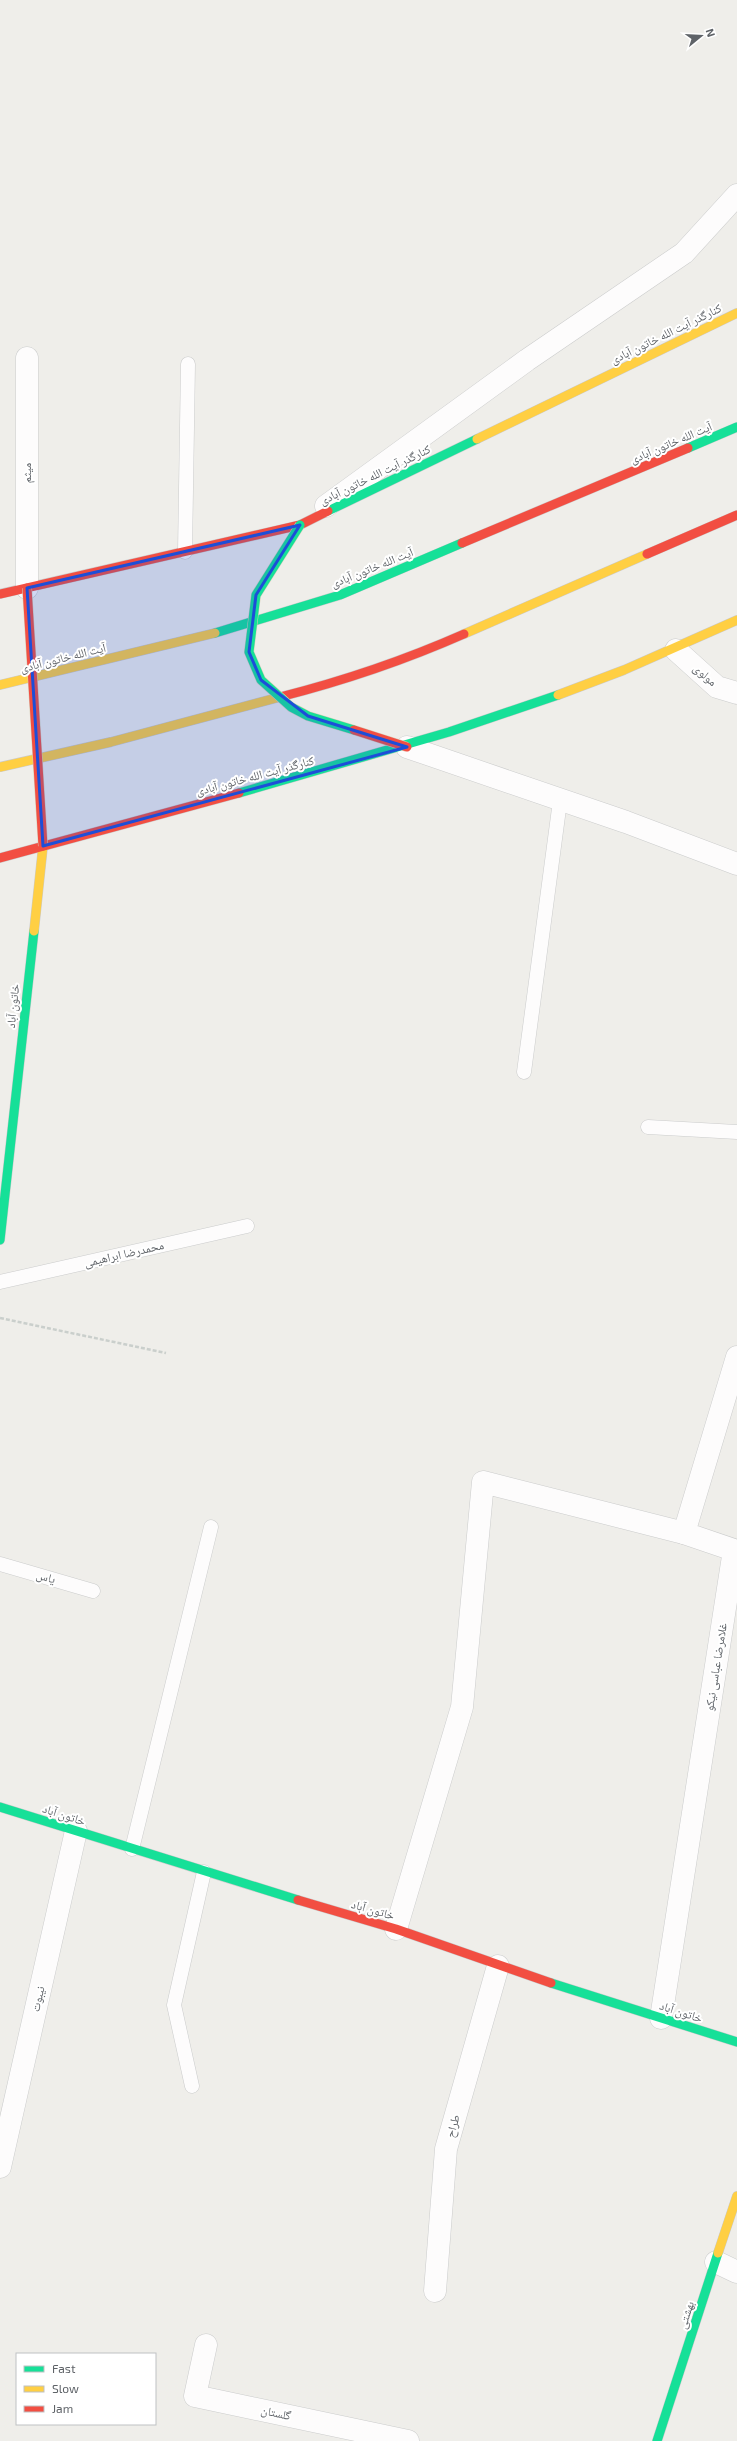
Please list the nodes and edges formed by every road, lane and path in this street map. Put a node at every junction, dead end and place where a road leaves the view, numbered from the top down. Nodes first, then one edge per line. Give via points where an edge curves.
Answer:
1 (737, 195) edge
2 (737, 313) edge
3 (27, 358) dead end
4 (188, 364) dead end
5 (737, 426) edge
6 (737, 515) edge
7 (300, 525) junction
8 (185, 552) junction
9 (27, 588) junction
10 (0, 594) edge
11 (737, 620) edge
12 (676, 650) junction
13 (0, 686) edge
14 (737, 693) edge
15 (407, 746) junction
16 (0, 767) edge
17 (560, 801) junction
18 (43, 846) junction
19 (0, 858) edge
20 (737, 864) edge
21 (524, 1072) dead end
22 (648, 1127) dead end
23 (737, 1132) edge
24 (247, 1226) dead end
25 (0, 1240) edge
26 (0, 1282) edge
27 (0, 1318) edge
28 (166, 1353) dead end
29 (737, 1357) edge
30 (211, 1527) dead end
31 (684, 1533) junction
32 (0, 1564) edge
33 (93, 1591) dead end
34 (0, 1807) edge
35 (76, 1832) junction
36 (132, 1849) junction
37 (204, 1872) junction
38 (396, 1929) junction
39 (498, 1966) junction
40 (661, 2018) junction
41 (737, 2042) edge
42 (192, 2086) dead end
43 (0, 2167) edge
44 (737, 2196) edge
45 (716, 2262) junction
46 (737, 2272) edge
47 (435, 2291) dead end
48 (206, 2344) dead end
49 (365, 2437) edge
50 (408, 2441) edge
51 (657, 2441) edge

1 - 7 street via 684,253 527,360
2 - 7 main road, کنارگذر آیت الله خاتون آبادی
3 - 9 street, میثم
4 - 8 lane
5 - 13 main road, آیت الله خاتون آبادی via 340,595 235,628
6 - 16 main road via 419,654 319,687 111,742
7 - 8 main road, کنارگذر آیت الله خاتون آبادی
7 - 15 main road, bridge via 256,595 249,652 261,680 291,707 308,716
8 - 9 main road, کنارگذر آیت الله خاتون آبادی
9 - 10 main road, کنارگذر آیت الله خاتون آبادی
9 - 18 main road, خاتون آباد, bridge
11 - 12 main road, کنارگذر آیت الله خاتون آبادی
12 - 14 street, مولوی via 717,687
12 - 15 main road, کنارگذر آیت الله خاتون آبادی via 542,701
15 - 17 street
15 - 18 main road, کنارگذر آیت الله خاتون آبادی
17 - 20 street via 626,822
17 - 21 lane
18 - 19 main road, کنارگذر آیت الله خاتون آبادی
18 - 25 main road, خاتون آباد
22 - 23 lane
24 - 26 lane, محمدرضا ابراهیمی
27 - 28 path
29 - 31 street
30 - 36 lane
31 - 38 street via 483,1482 462,1707
31 - 40 street, غلامرضا عباسی نیکو via 734,1550
32 - 33 lane, یاس
34 - 35 main road, خاتون آباد
35 - 36 main road, خاتون آباد
35 - 43 street, نیبوت
36 - 37 main road, خاتون آباد
37 - 38 main road, خاتون آباد
37 - 42 lane via 174,2004
38 - 39 main road, خاتون آباد
39 - 40 main road, خاتون آباد
39 - 47 street, طراح via 446,2149
40 - 41 main road, خاتون آباد
44 - 45 main road, بهشتی
45 - 46 street
45 - 51 main road, بهشتی
48 - 49 street, گلستان via 195,2396
49 - 50 street, گلستان

